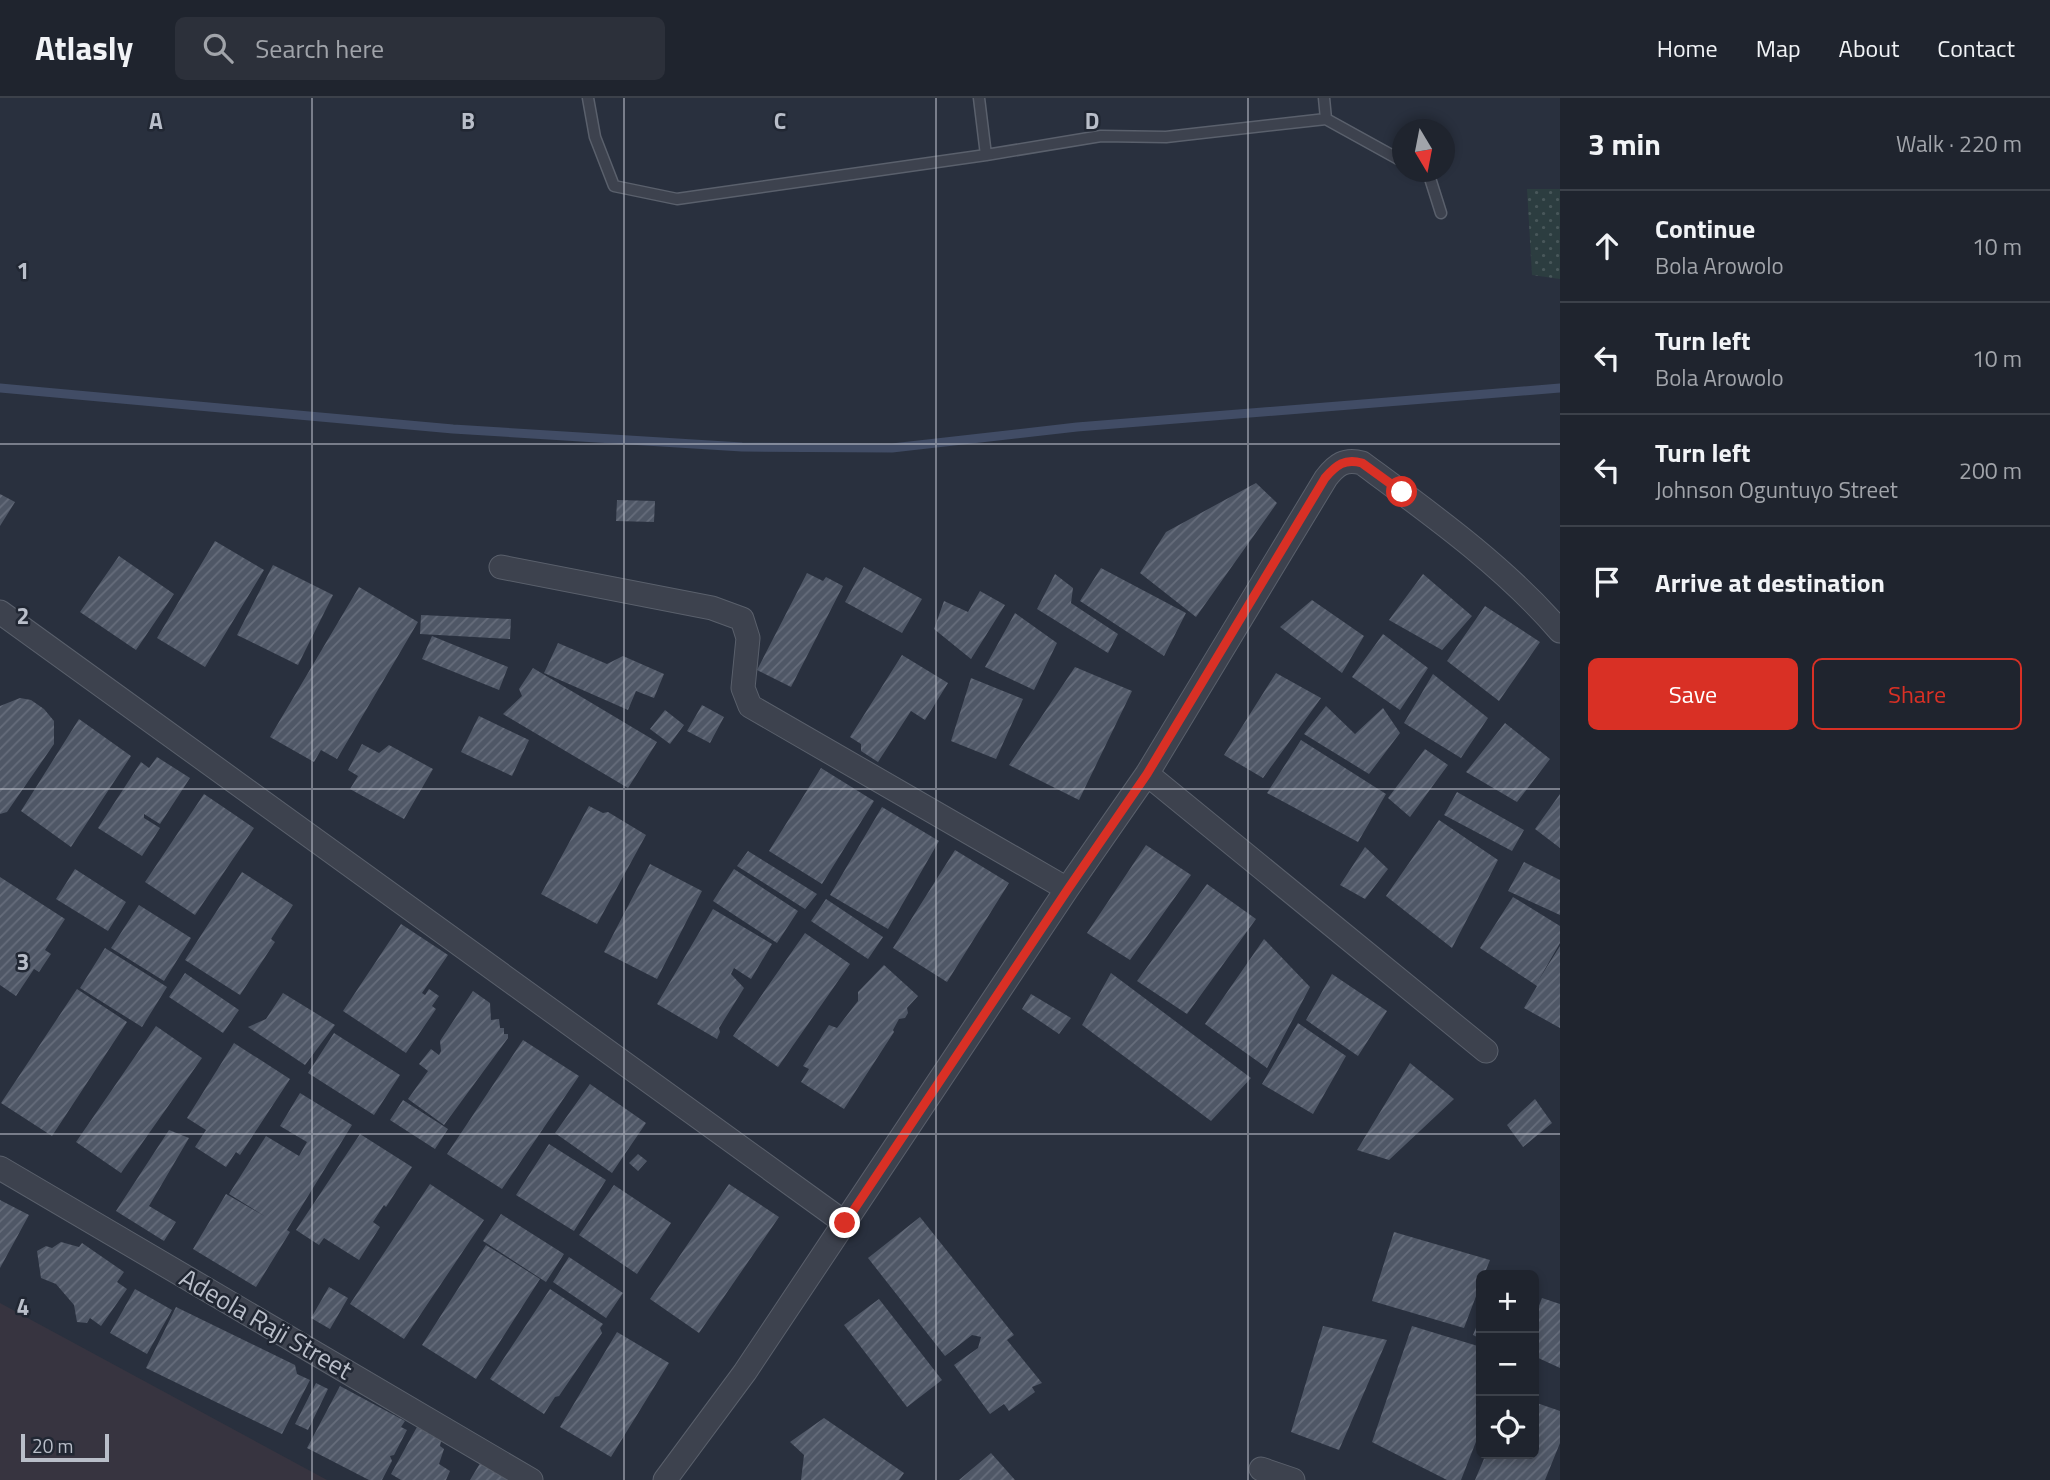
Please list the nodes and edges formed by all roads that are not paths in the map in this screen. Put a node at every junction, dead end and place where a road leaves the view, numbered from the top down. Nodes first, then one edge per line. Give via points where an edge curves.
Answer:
1 (588, 98) edge
2 (979, 98) edge
3 (1324, 98) edge
4 (1326, 119) junction
5 (986, 155) junction
6 (1392, 155) edge
7 (1431, 182) edge
8 (1441, 214) dead end
9 (501, 567) dead end
10 (0, 612) edge
11 (1560, 631) edge
12 (1147, 774) junction
13 (1068, 889) junction
14 (1486, 1051) dead end
15 (0, 1168) edge
16 (845, 1223) junction
17 (1261, 1469) dead end
18 (531, 1480) edge
19 (665, 1480) edge
20 (1293, 1480) edge

1 - 5 lane via 595,137 614,186 677,199
2 - 5 lane
3 - 4 lane
4 - 5 lane via 1166,138 1101,136
4 - 6 lane
7 - 8 lane
9 - 13 street via 712,608 742,619 748,638 743,688 750,706
10 - 16 street
11 - 12 street via 1535,601 1424,509 1362,463 1337,464
12 - 13 street
12 - 14 street
13 - 16 street
15 - 18 street, Adeola Raji Street
16 - 19 street via 745,1372
17 - 20 street

